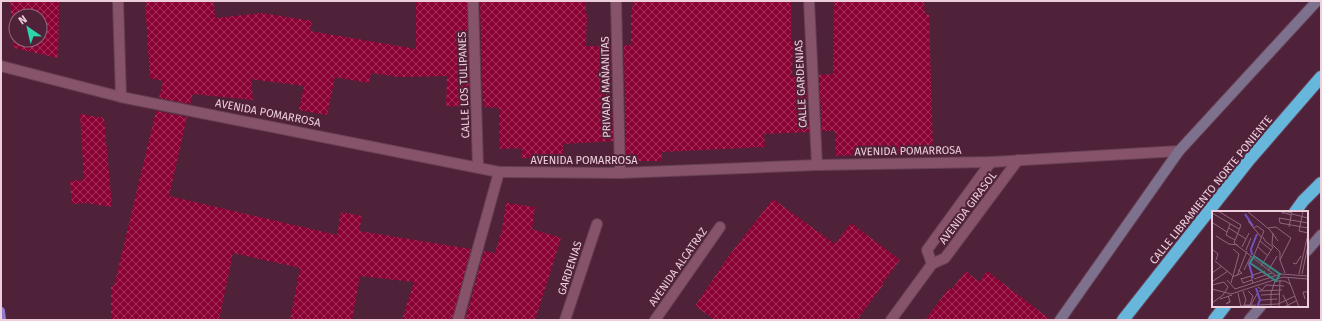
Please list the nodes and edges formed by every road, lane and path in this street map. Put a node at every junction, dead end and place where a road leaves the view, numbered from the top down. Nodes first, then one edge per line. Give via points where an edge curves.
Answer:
1 (118, 1) edge
2 (473, 1) edge
3 (616, 1) edge
4 (809, 1) edge
5 (1316, 1) edge
6 (1, 66) edge
7 (1321, 78) edge
8 (121, 97) junction
9 (1179, 151) junction
10 (1018, 160) junction
11 (991, 162) junction
12 (817, 165) junction
13 (478, 167) junction
14 (499, 172) junction
15 (620, 173) junction
16 (1321, 183) edge
17 (1296, 211) edge
18 (597, 224) dead end
19 (720, 227) dead end
20 (1321, 235) edge
21 (1308, 251) edge
22 (932, 264) junction
23 (1224, 307) edge
24 (1260, 307) edge
25 (458, 320) edge
26 (565, 320) edge
27 (655, 320) edge
28 (891, 320) edge
29 (1060, 320) edge
30 (1123, 320) edge
31 (1214, 320) edge
32 (1249, 320) edge

1 - 8 street
2 - 13 street, CALLE LOS TULIPANES
3 - 15 street, PRIVADA MAÑANITAS
4 - 12 street, CALLE GARDENIAS
5 - 9 street
6 - 8 street, AVENIDA POMARROSA
7 - 30 highway, CALLE LIBRAMIENTO NORTE PONIENTE via 1249,160
8 - 13 street, AVENIDA POMARROSA
9 - 10 street, AVENIDA POMARROSA
9 - 29 street
10 - 11 street, AVENIDA POMARROSA
10 - 22 street, AVENIDA GIRASOL via 945,258
11 - 12 street, AVENIDA POMARROSA
11 - 22 street, AVENIDA GIRASOL via 927,250
12 - 15 street, AVENIDA POMARROSA
13 - 14 street, AVENIDA POMARROSA
14 - 15 street, AVENIDA POMARROSA
14 - 25 street
16 - 17 highway
18 - 26 street, GARDENIAS
19 - 27 street, AVENIDA ALCATRAZ
20 - 21 street
22 - 28 street, AVENIDA GIRASOL
23 - 31 highway
24 - 32 street

